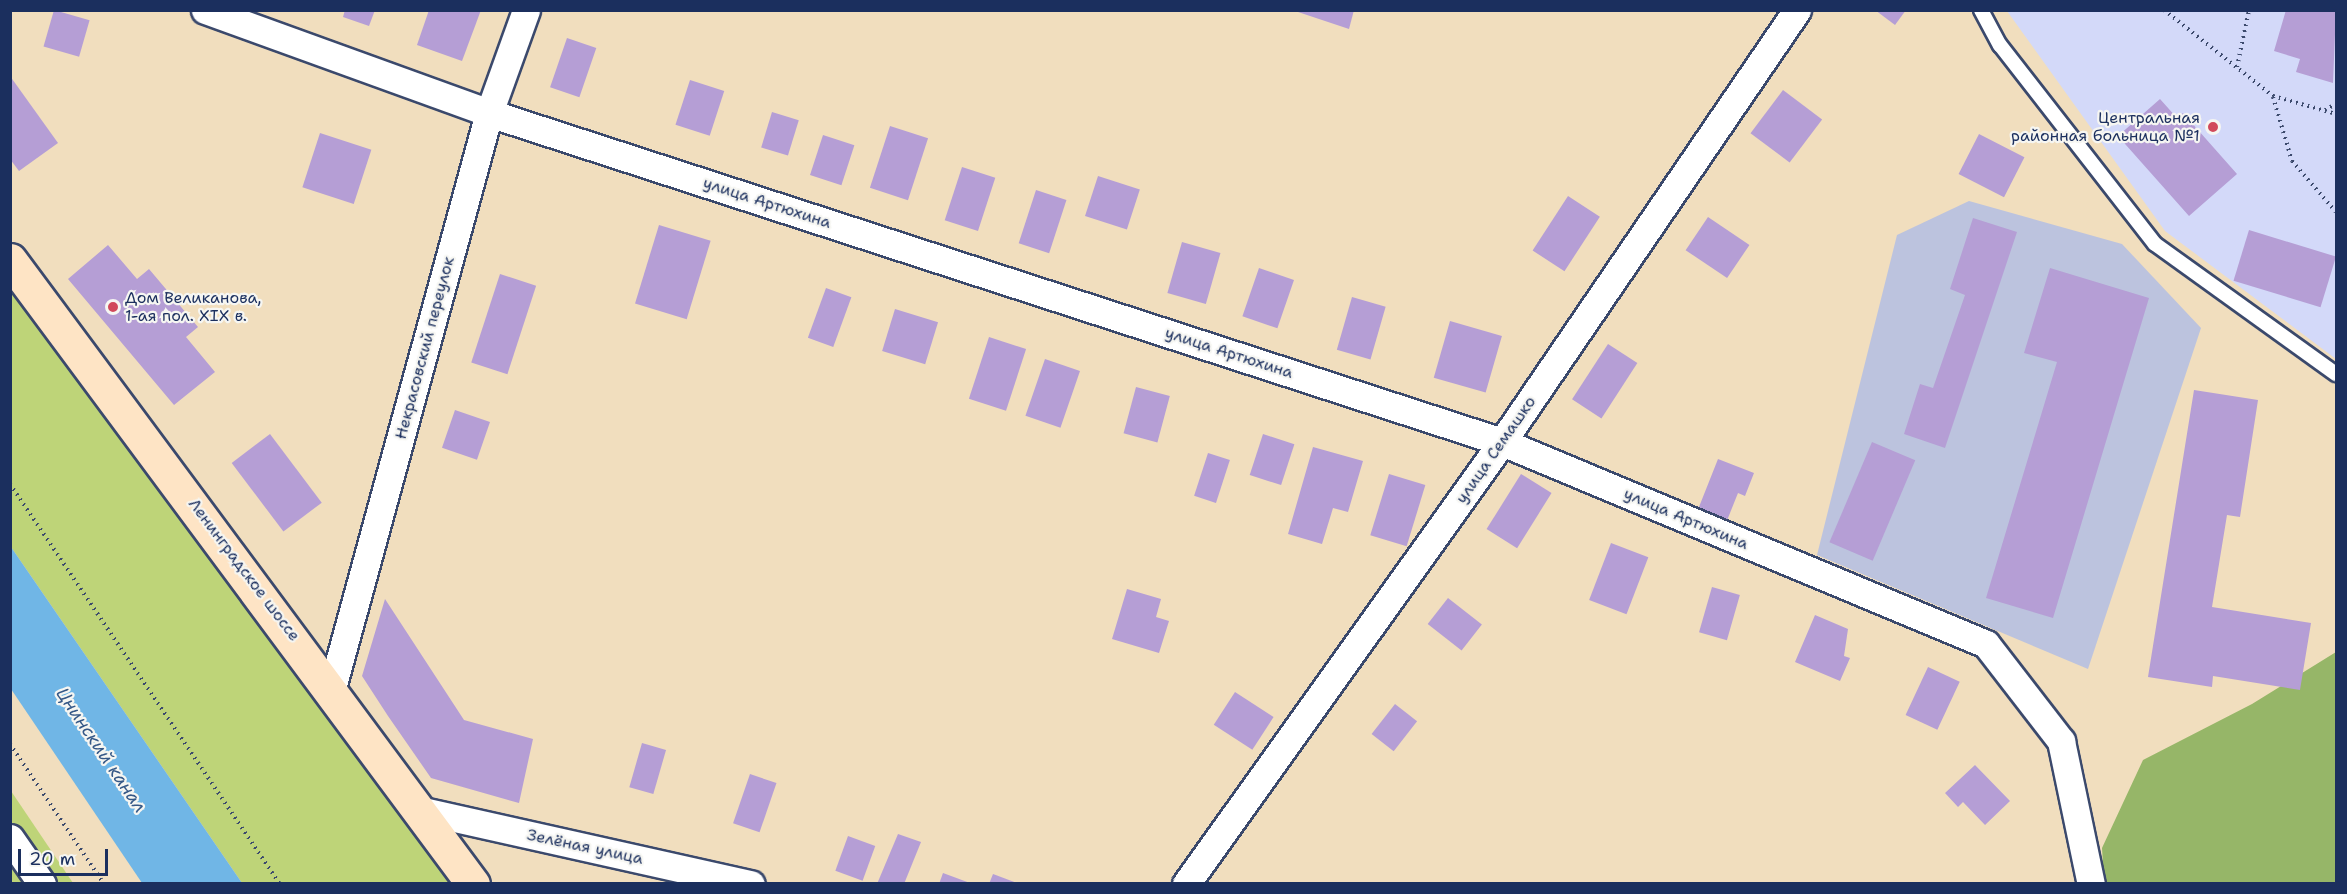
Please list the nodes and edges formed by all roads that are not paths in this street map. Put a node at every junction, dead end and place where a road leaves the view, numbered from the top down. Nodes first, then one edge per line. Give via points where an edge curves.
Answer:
1 (206, 10) edge
2 (526, 10) edge
3 (1797, 10) edge
4 (1982, 10) edge
5 (489, 113) junction
6 (10, 260) edge
7 (2337, 374) edge
8 (1502, 442) junction
9 (332, 688) junction
10 (419, 810) junction
11 (10, 838) edge
12 (42, 884) edge
13 (473, 884) edge
14 (752, 884) edge
15 (1186, 884) edge
16 (2091, 884) edge

1 - 5 street, улица Артюхина
2 - 5 street, Некрасовский переулок
3 - 8 street, улица Семашко
4 - 7 lane via 2000,45 2155,244
5 - 8 street, улица Артюхина
5 - 9 street, Некрасовский переулок
6 - 9 street, Ленинградское шоссе
8 - 15 street, улица Семашко
8 - 16 street, улица Артюхина via 1986,644 2061,741
9 - 10 street, Ленинградское шоссе
10 - 13 street, Ленинградское шоссе
10 - 14 street, Зелёная улица
11 - 12 street

